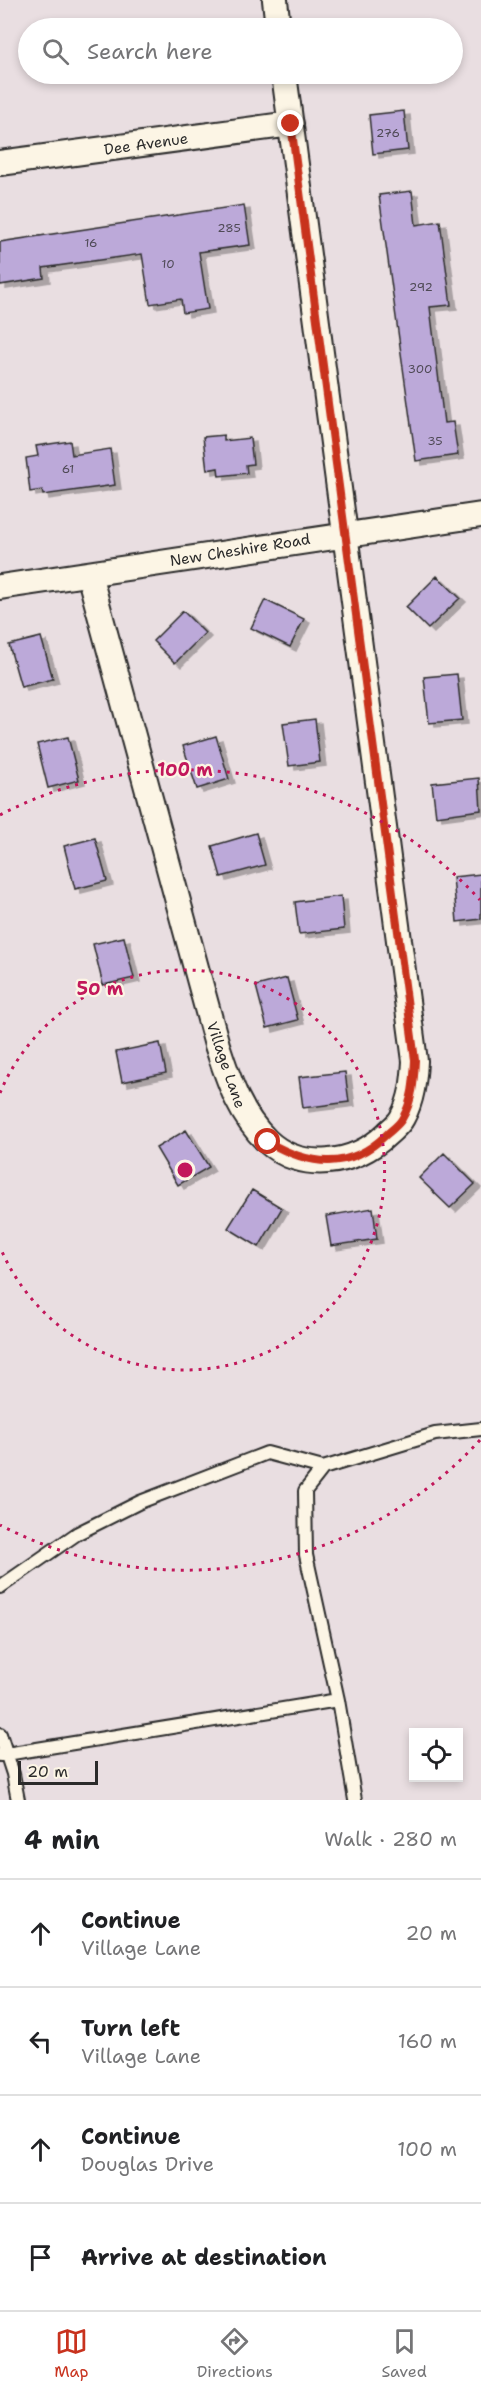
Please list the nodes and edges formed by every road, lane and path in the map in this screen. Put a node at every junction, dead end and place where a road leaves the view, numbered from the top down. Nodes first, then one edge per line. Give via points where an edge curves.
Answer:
1 (275, 0) edge
2 (277, 18) edge
3 (285, 84) edge
4 (291, 124) junction
5 (0, 163) edge
6 (481, 515) edge
7 (346, 534) junction
8 (89, 574) junction
9 (0, 587) edge
10 (481, 1429) edge
11 (323, 1468) junction
12 (0, 1587) edge
13 (338, 1700) junction
14 (0, 1734) edge
15 (3, 1754) edge
16 (18, 1800) edge
17 (355, 1800) edge

1 - 2 street
3 - 4 street, Village Lane
4 - 5 street, Dee Avenue
4 - 7 street, Village Lane
6 - 7 street, New Cheshire Road
7 - 8 street, New Cheshire Road
7 - 8 street, Village Lane via 415,1060 413,1089 402,1119 378,1143 353,1157 323,1162 295,1157 268,1142 243,1114 229,1082
8 - 9 street, New Cheshire Road
10 - 11 lane via 435,1434
11 - 12 lane via 267,1453 140,1502 88,1528
11 - 13 lane via 305,1491 306,1555
13 - 15 lane
13 - 17 lane
14 - 15 lane
15 - 16 lane

